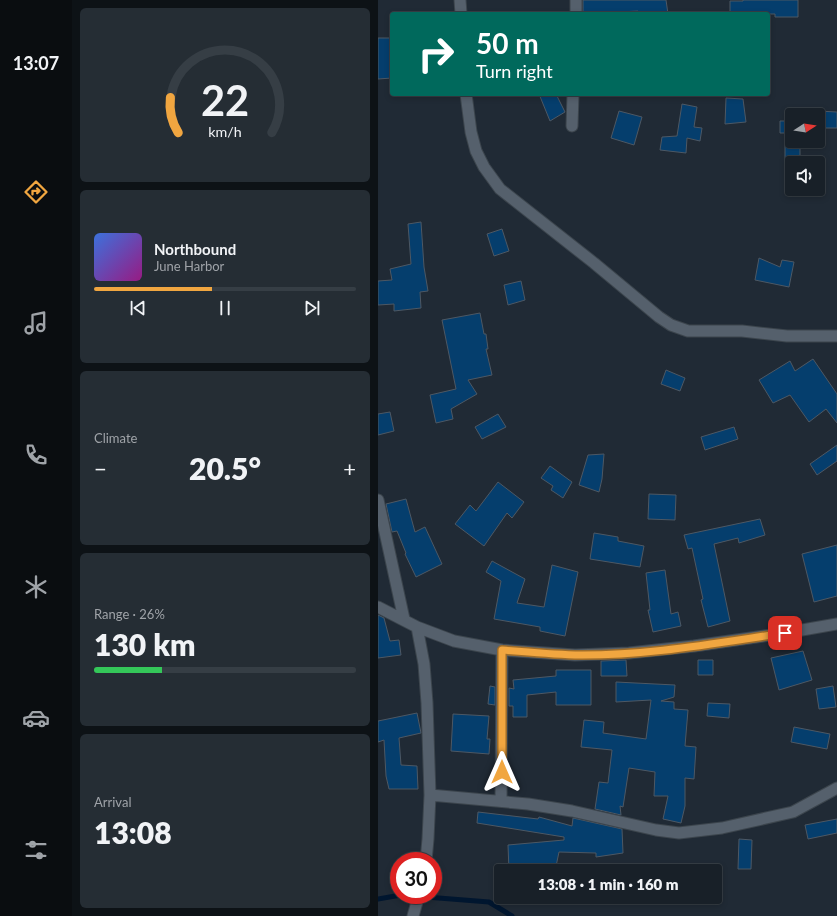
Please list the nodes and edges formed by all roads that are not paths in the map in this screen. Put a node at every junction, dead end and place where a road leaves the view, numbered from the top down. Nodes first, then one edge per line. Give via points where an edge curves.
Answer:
1 (460, 0) edge
2 (576, 0) edge
3 (461, 12) edge
4 (576, 12) edge
5 (466, 96) edge
6 (574, 96) edge
7 (572, 126) dead end
8 (837, 336) edge
9 (378, 500) edge
10 (378, 607) edge
11 (404, 619) junction
12 (837, 624) edge
13 (417, 627) junction
14 (502, 650) junction
15 (837, 788) edge
16 (430, 795) junction
17 (501, 801) junction
18 (427, 852) edge
19 (416, 904) edge
20 (413, 916) edge

1 - 3 street
2 - 4 street
5 - 8 street via 476,151 500,189 671,325 688,331
6 - 7 street
9 - 11 street
10 - 11 street
11 - 13 street
12 - 14 street via 702,645 629,653 575,655
13 - 14 street via 454,641
13 - 16 street via 424,664
14 - 17 street
15 - 17 street via 793,812 722,828 679,833 572,811
16 - 17 street
16 - 18 street
19 - 20 street

